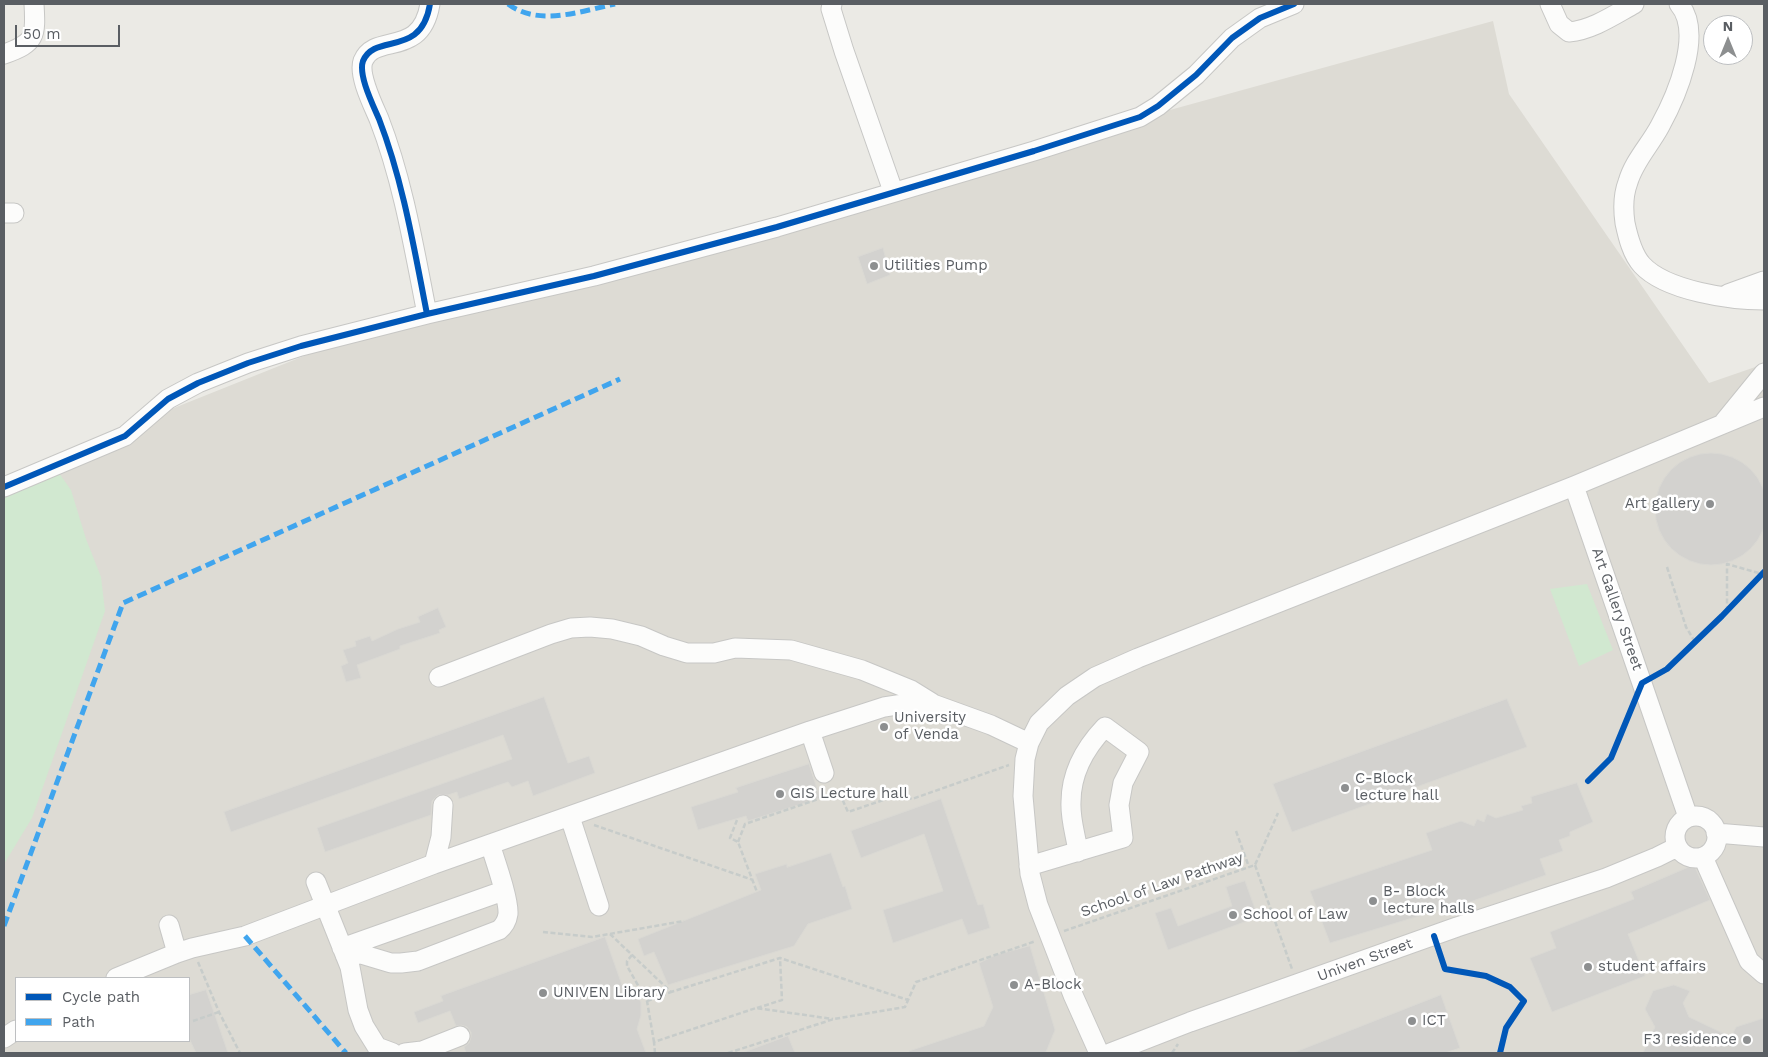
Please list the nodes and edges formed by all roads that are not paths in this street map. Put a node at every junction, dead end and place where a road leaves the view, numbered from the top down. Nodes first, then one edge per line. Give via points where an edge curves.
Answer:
1 (34, 4) edge
2 (430, 4) edge
3 (832, 4) edge
4 (1294, 4) edge
5 (1550, 4) edge
6 (1634, 4) edge
7 (1679, 4) edge
8 (4, 54) edge
9 (893, 191) junction
10 (1764, 282) edge
11 (1721, 297) junction
12 (1764, 300) edge
13 (427, 314) junction
14 (1764, 373) edge
15 (1764, 407) edge
16 (1723, 424) junction
17 (1574, 486) junction
18 (4, 487) edge
19 (439, 677) dead end
20 (933, 704) junction
21 (810, 731) junction
22 (1027, 751) junction
23 (824, 773) dead end
24 (443, 805) dead end
25 (570, 817) junction
26 (1688, 817) junction
27 (1716, 833) junction
28 (1764, 837) edge
29 (490, 844) junction
30 (1677, 847) junction
31 (1078, 852) junction
32 (1703, 857) junction
33 (434, 864) junction
34 (1029, 866) junction
35 (316, 882) dead end
36 (504, 891) junction
37 (324, 905) junction
38 (599, 906) dead end
39 (168, 925) dead end
40 (185, 951) junction
41 (344, 952) junction
42 (1764, 974) edge
43 (119, 977) edge
44 (15, 1031) edge
45 (460, 1036) dead end
46 (4, 1038) edge
47 (393, 1053) edge
48 (404, 1053) edge
49 (1099, 1053) edge
50 (1110, 1053) edge

1 - 8 street via 33,34 28,43
2 - 13 street via 427,18 414,36 376,49 362,62 368,92 400,184
3 - 9 street via 844,51
4 - 9 street via 1260,18 1232,38 1196,75 1140,117
5 - 6 street via 1559,24 1569,32 1580,31
7 - 11 street via 1685,12 1687,27 1686,62 1660,126 1628,181 1624,200 1625,220 1628,240 1642,265 1663,280
9 - 13 street via 776,227 594,276
10 - 11 street
11 - 12 street
13 - 18 street via 301,346 198,383 168,399 125,436
14 - 16 street
15 - 16 street
16 - 17 street
17 - 22 street via 1095,677 1067,696 1039,723
17 - 26 street, Art Gallery Street
19 - 20 street via 558,632 590,627 641,636 687,653 714,653 735,648 791,650 870,673 911,690
20 - 21 street via 884,707
20 - 22 street via 991,725
21 - 23 street
21 - 25 street
22 - 34 street via 1023,796
24 - 33 street via 441,837
25 - 29 street
25 - 38 street
26 - 27 street via 1706,819
26 - 30 street via 1676,830
27 - 28 street
27 - 32 street via 1715,844
29 - 33 street
29 - 36 street
30 - 32 street via 1685,856
30 - 50 street, Univen Street via 1606,878 1457,927
31 - 31 street via 1070,804 1074,775 1091,743 1105,727 1139,752 1123,783 1119,805 1123,838
31 - 34 street
32 - 42 street via 1749,961
33 - 37 street
34 - 49 street via 1038,905
35 - 37 street
36 - 41 street
36 - 41 street via 508,912 504,926 418,961 401,964
37 - 40 street via 245,936
37 - 41 street
39 - 40 street
40 - 43 street
41 - 47 street via 364,1026 377,1047
44 - 46 street
45 - 48 street via 422,1051

